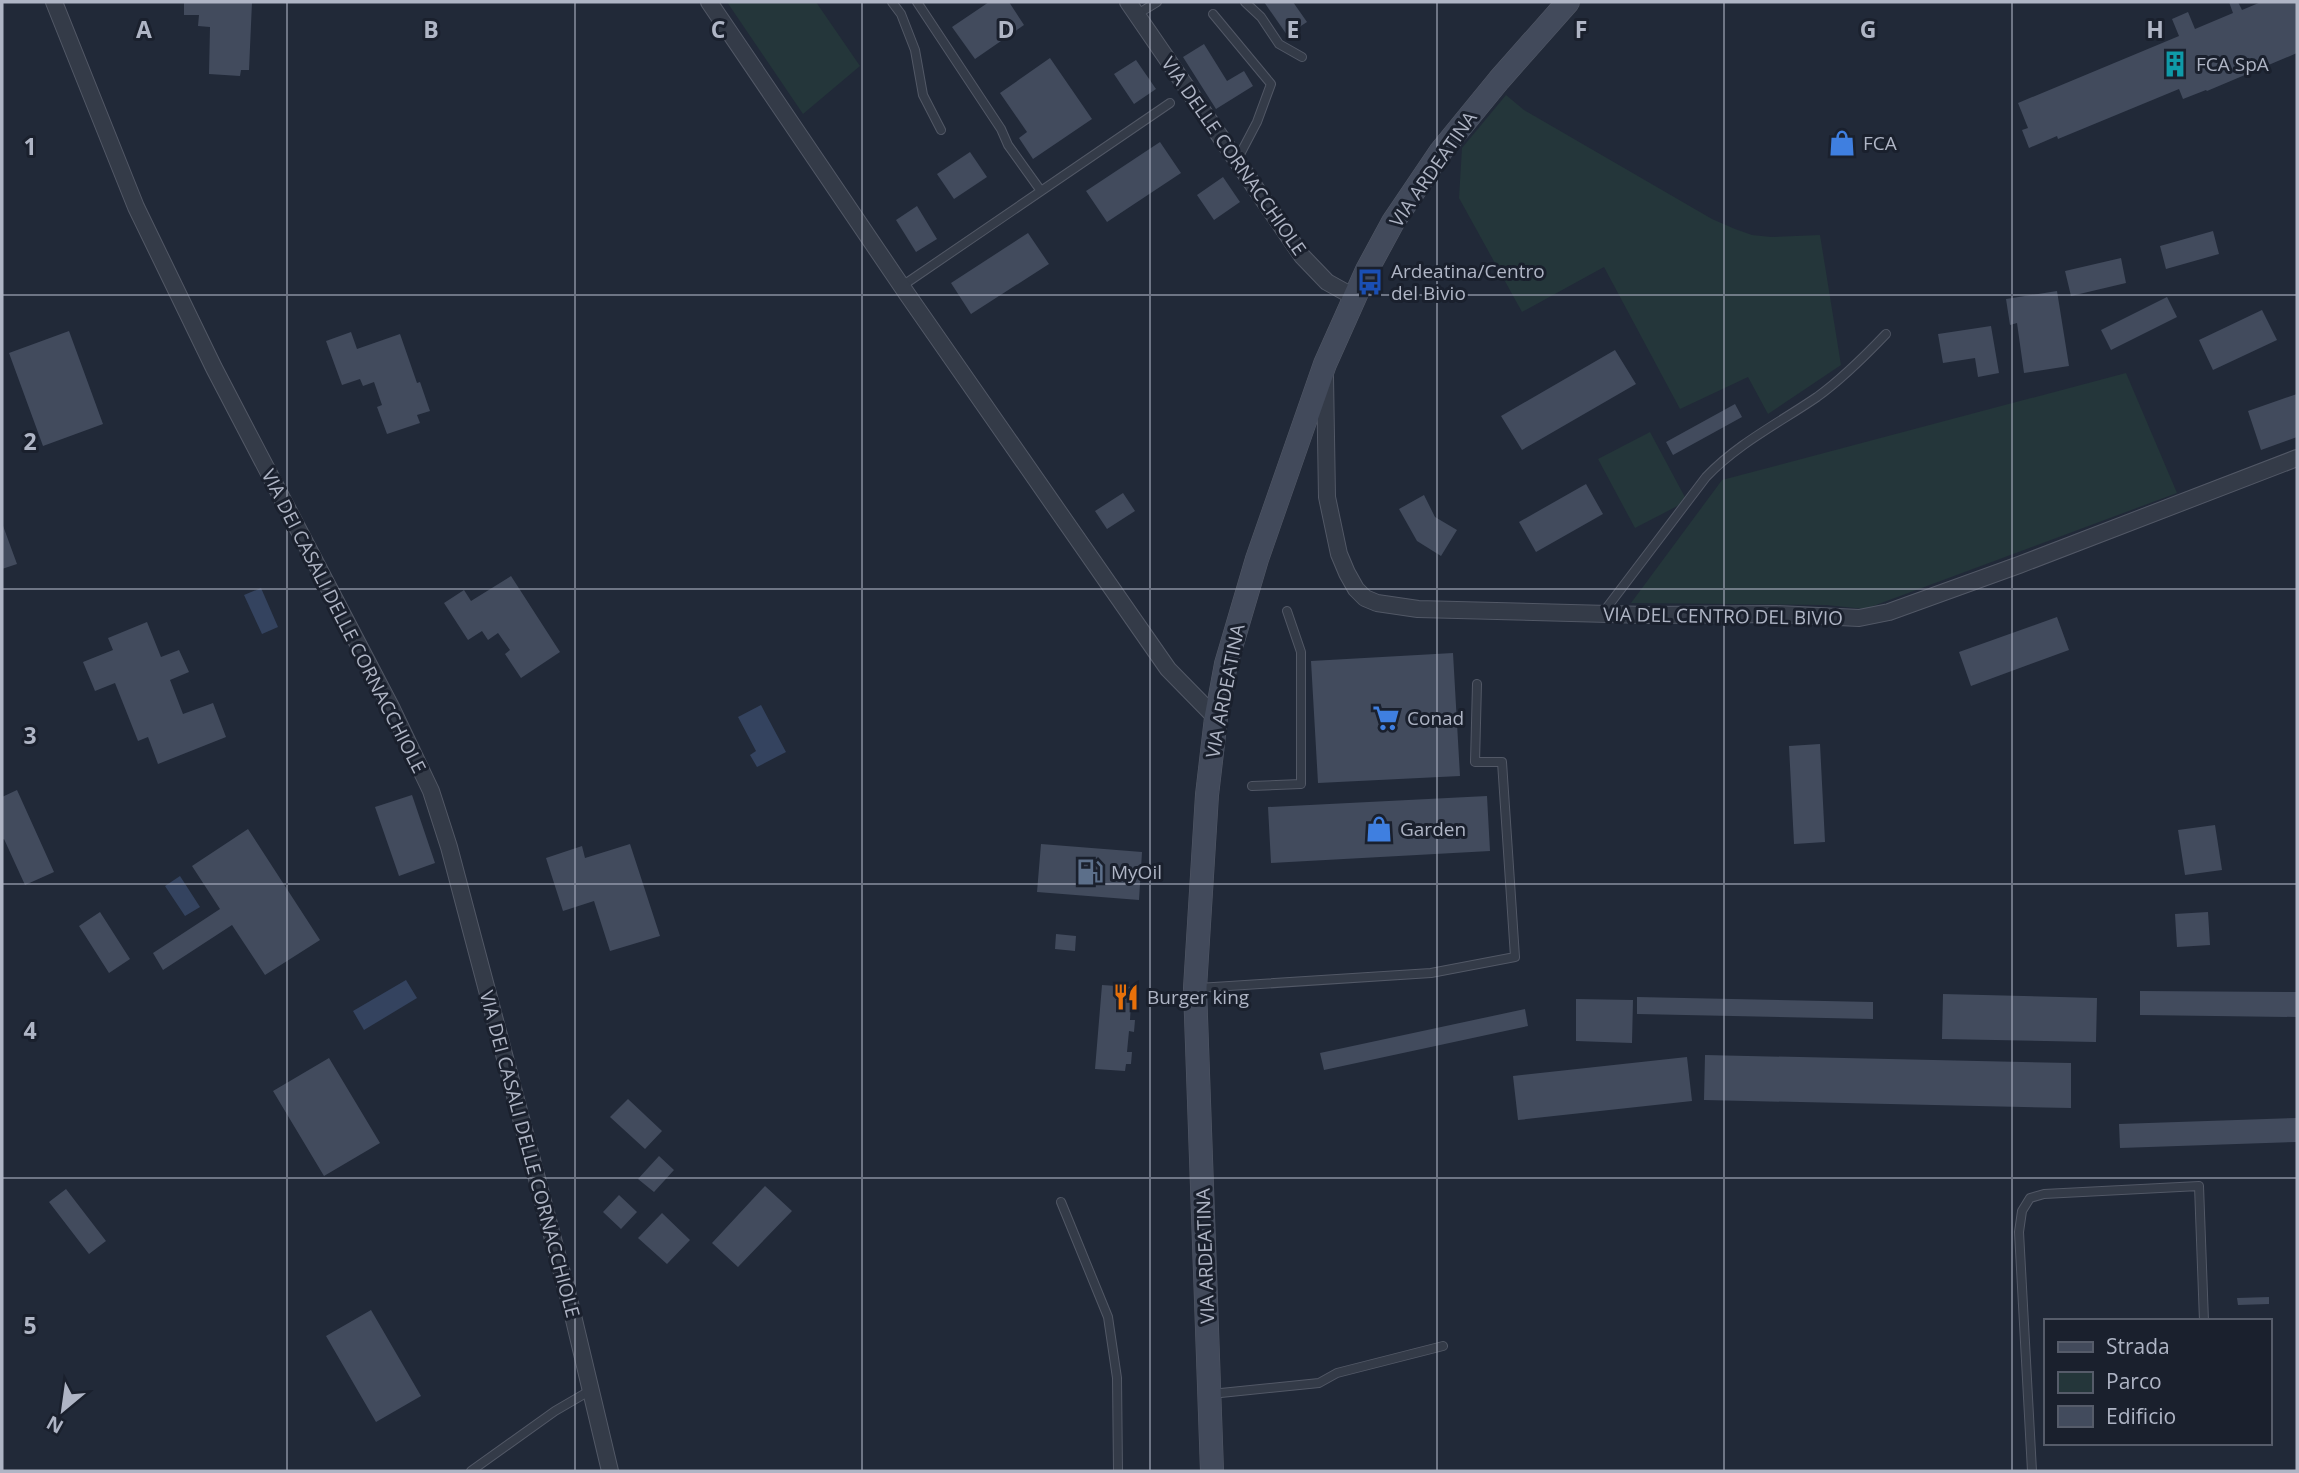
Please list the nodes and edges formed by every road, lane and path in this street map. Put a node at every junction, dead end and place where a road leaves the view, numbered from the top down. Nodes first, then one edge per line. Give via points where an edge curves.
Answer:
1 (54, 2) edge
2 (709, 2) edge
3 (892, 2) edge
4 (917, 2) edge
5 (1157, 2) edge
6 (1245, 2) edge
7 (1568, 2) edge
8 (1132, 8) edge
9 (1213, 14) dead end
10 (1302, 57) dead end
11 (1170, 103) dead end
12 (941, 130) dead end
13 (1236, 162) junction
14 (1041, 191) junction
15 (902, 286) junction
16 (1354, 297) junction
17 (1886, 334) dead end
18 (1325, 364) junction
19 (2297, 458) edge
20 (1287, 611) dead end
21 (1602, 614) junction
22 (1477, 684) dead end
23 (1216, 718) junction
24 (1252, 786) dead end
25 (1195, 988) junction
26 (1061, 1202) dead end
27 (2204, 1319) edge
28 (1443, 1346) dead end
29 (591, 1390) junction
30 (1211, 1394) junction
31 (471, 1471) edge
32 (610, 1471) edge
33 (1118, 1471) edge
34 (1212, 1471) edge
35 (2032, 1471) edge

1 - 29 street, VIA DEI CASALI DELLE CORNACCHIOLE via 136,208 431,791
2 - 15 street
3 - 12 lane via 915,50 923,95
4 - 14 lane
5 - 8 lane
6 - 10 lane via 1279,44
7 - 16 main road, VIA ARDEATINA via 1437,157 1393,222
8 - 13 street, VIA DELLE CORNACCHIOLE
9 - 13 lane via 1271,84
11 - 14 lane
13 - 16 street, VIA DELLE CORNACCHIOLE via 1307,263 1327,282
14 - 15 lane
15 - 23 street via 1168,669
16 - 18 main road, VIA ARDEATINA
17 - 21 lane via 1820,395 1721,461
18 - 21 street, VIA DEL CENTRO DEL BIVIO via 1327,497 1339,554 1360,594 1377,603 1418,609
18 - 23 main road, VIA ARDEATINA via 1242,608
19 - 21 street, VIA DEL CENTRO DEL BIVIO via 1889,612 1859,618
20 - 24 lane via 1301,652 1301,785
22 - 25 lane via 1475,762 1502,762 1515,957 1431,973
23 - 25 main road, VIA ARDEATINA
25 - 30 main road, VIA ARDEATINA
26 - 33 lane via 1108,1317 1117,1378
27 - 35 lane via 2199,1186 2030,1198 2022,1211 2019,1232
28 - 30 lane via 1337,1373 1319,1383
29 - 31 lane
29 - 32 street, VIA DEI CASALI DELLE CORNACCHIOLE
30 - 34 main road, VIA ARDEATINA

